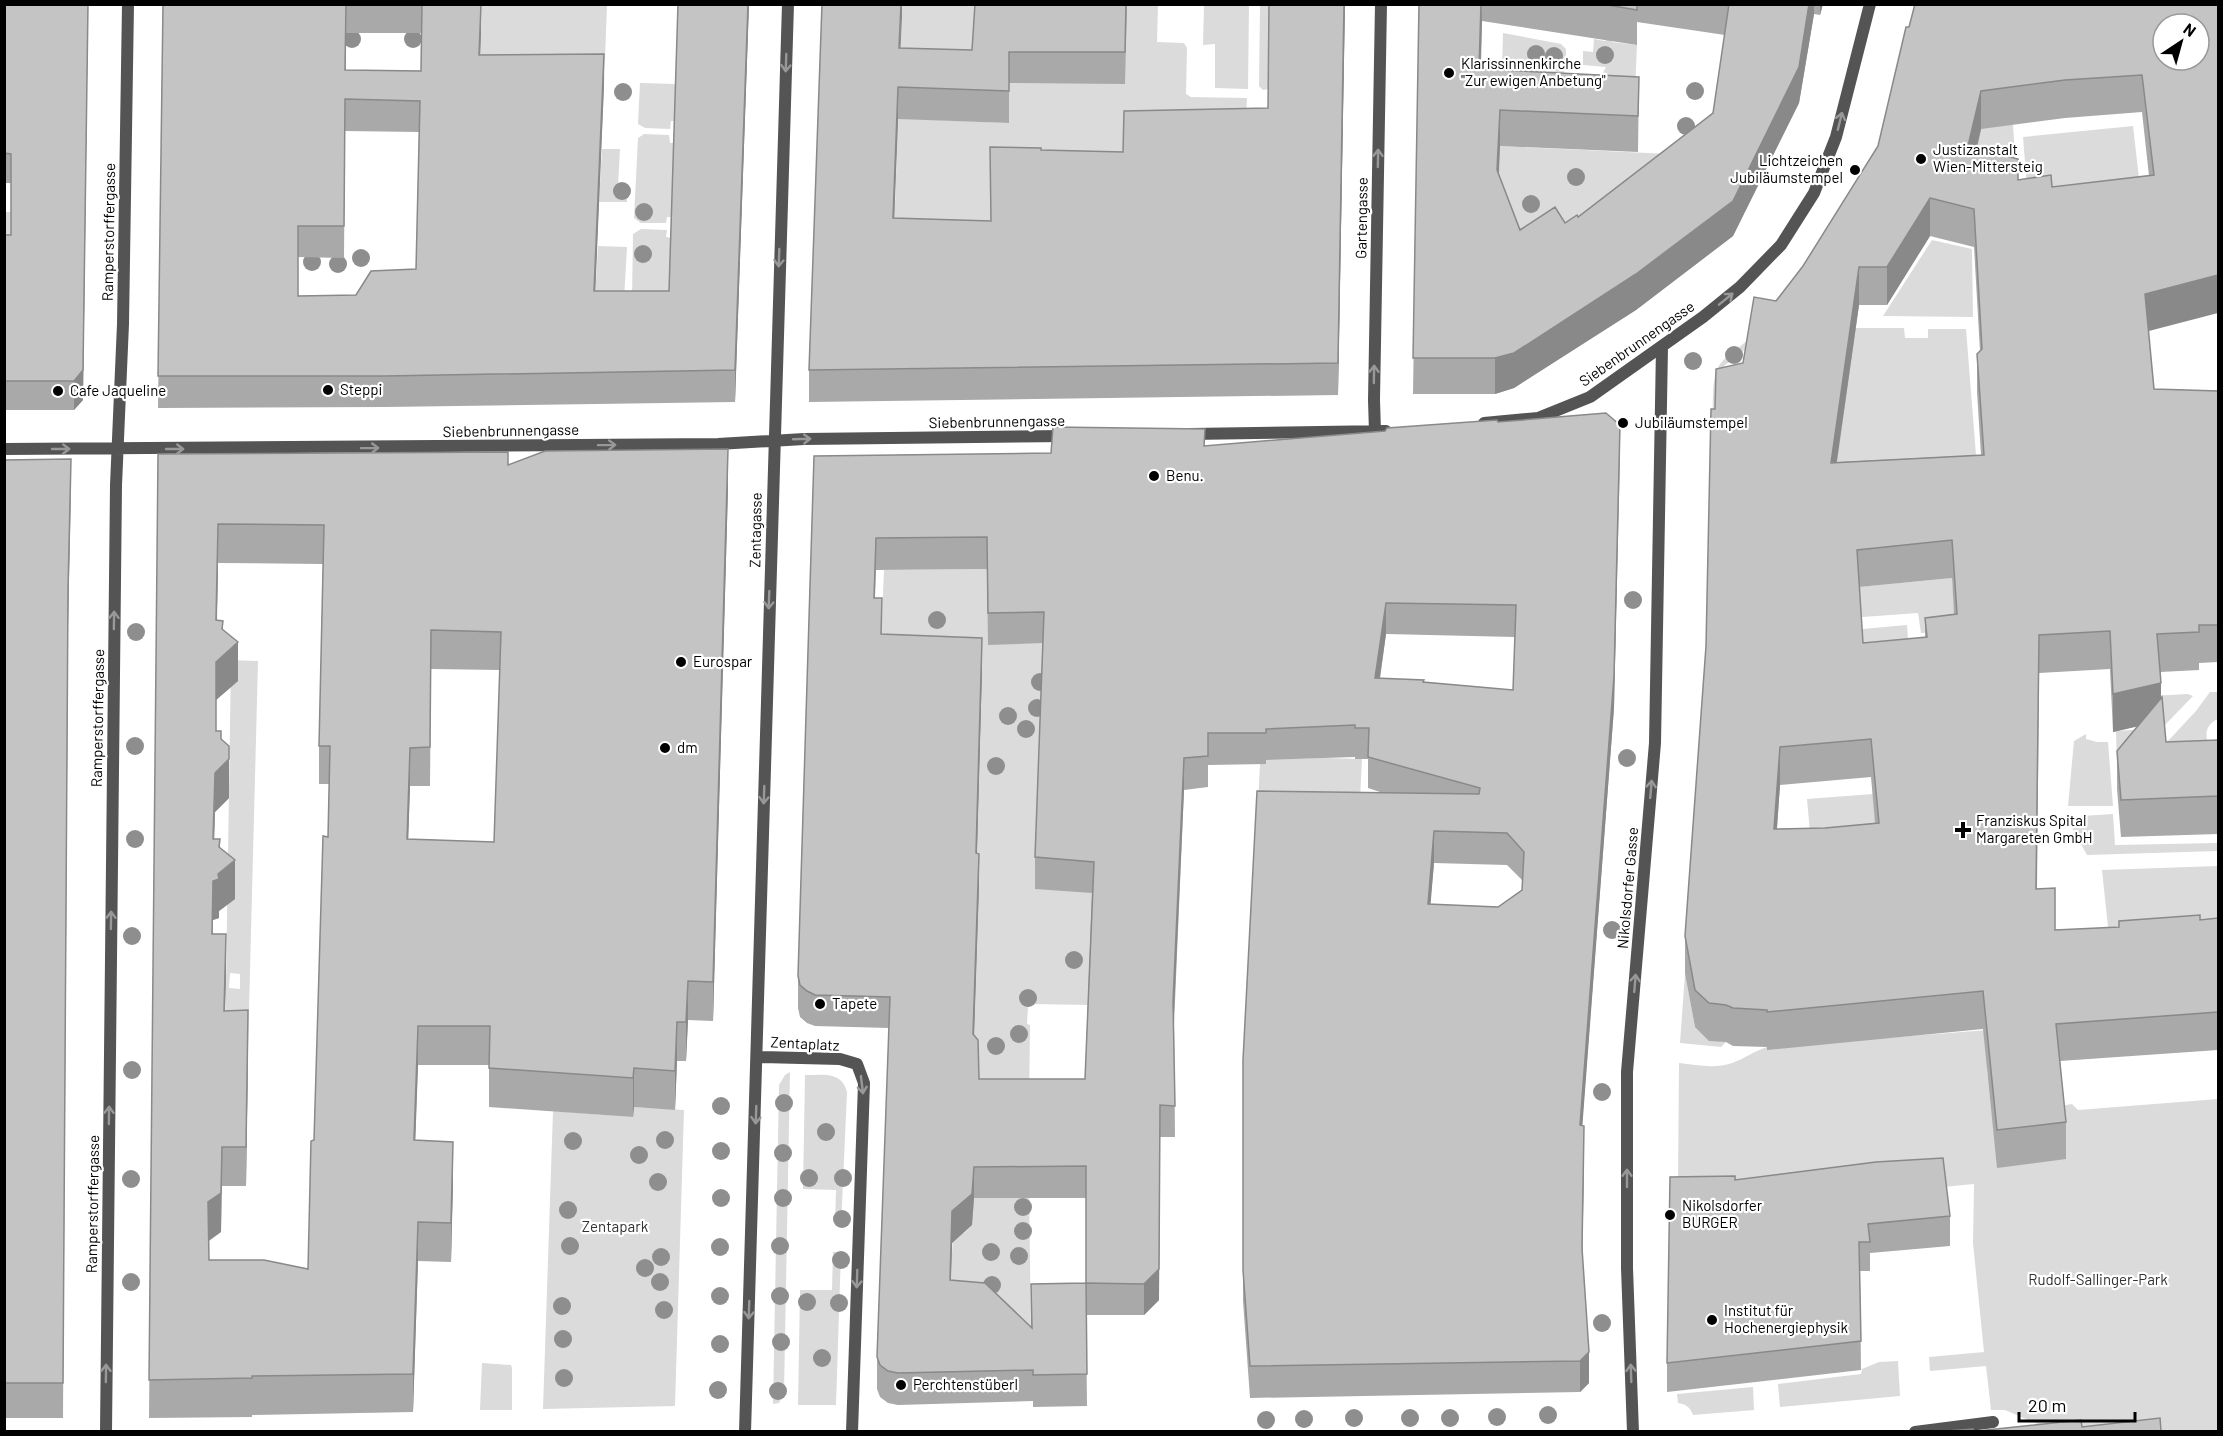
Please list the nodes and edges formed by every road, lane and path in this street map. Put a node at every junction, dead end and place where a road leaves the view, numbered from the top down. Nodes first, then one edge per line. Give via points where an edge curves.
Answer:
1 (128, 4) edge
2 (788, 4) edge
3 (1381, 4) edge
4 (1870, 4) edge
5 (1662, 347) junction
6 (1468, 424) edge
7 (1398, 430) edge
8 (1375, 432) junction
9 (1173, 435) edge
10 (1077, 436) edge
11 (774, 440) junction
12 (4, 449) edge
13 (117, 450) junction
14 (758, 1057) junction
15 (1993, 1422) dead end
16 (106, 1431) edge
17 (745, 1431) edge
18 (852, 1431) edge
19 (1633, 1431) edge
20 (1915, 1431) edge

1 - 13 street, Ramperstorffergasse
2 -> 11 street, Zentagasse
8 -> 3 street, Gartengasse
5 -> 4 street, Siebenbrunnengasse via 1740,287 1781,245 1814,193 1836,137
5 - 6 street, Siebenbrunnengasse via 1590,397 1538,418
19 -> 5 street, Nikolsdorfer Gasse via 1627,1268 1628,1072 1654,743
7 - 8 street
8 - 9 street
11 -> 10 street, Siebenbrunnengasse
13 -> 11 street, Siebenbrunnengasse via 718,444
11 -> 14 street, Zentagasse
12 -> 13 street, Siebenbrunnengasse
16 -> 13 street, Ramperstorffergasse
14 -> 17 street, Zentaplatz
14 -> 18 street, Zentaplatz via 840,1059 857,1064 864,1083
15 - 20 street

